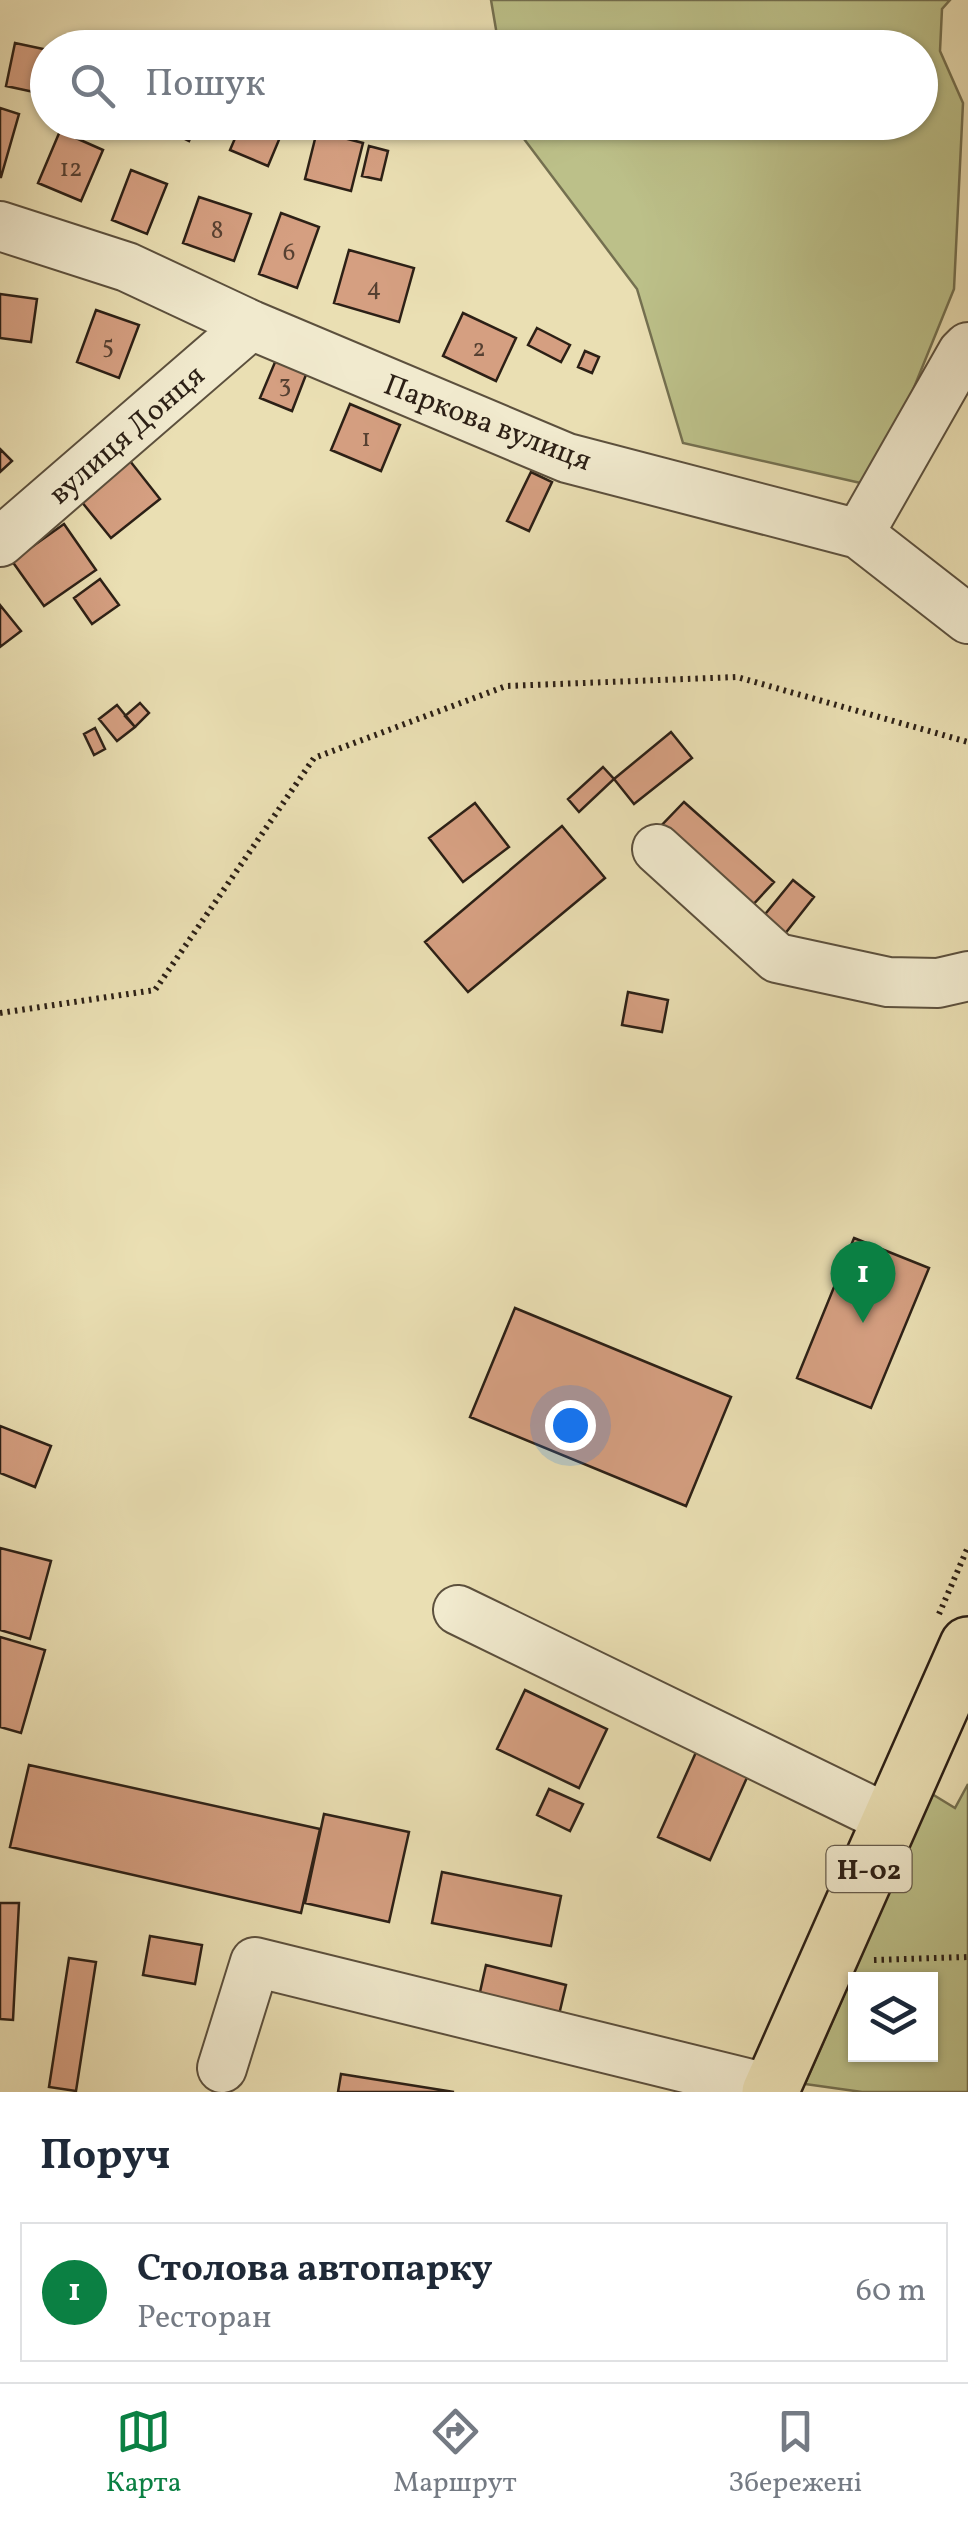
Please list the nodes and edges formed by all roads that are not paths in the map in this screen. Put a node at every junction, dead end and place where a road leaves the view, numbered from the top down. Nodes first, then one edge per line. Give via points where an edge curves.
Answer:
1 (0, 226) edge
2 (251, 325) junction
3 (968, 347) edge
4 (859, 534) junction
5 (0, 542) edge
6 (968, 619) edge
7 (657, 849) dead end
8 (968, 976) edge
9 (458, 1610) dead end
10 (968, 1645) edge
11 (890, 1820) junction
12 (222, 2068) dead end
13 (771, 2090) edge

1 - 2 street, Паркова вулиця via 127,267
2 - 4 street, Паркова вулиця via 568,458
2 - 5 street, вулиця Донця
3 - 4 street
4 - 6 street, Паркова вулиця
7 - 8 street via 777,958 888,982
9 - 11 street
10 - 11 main road, Н-02
11 - 13 main road, Н-02
12 - 13 street via 255,1962

